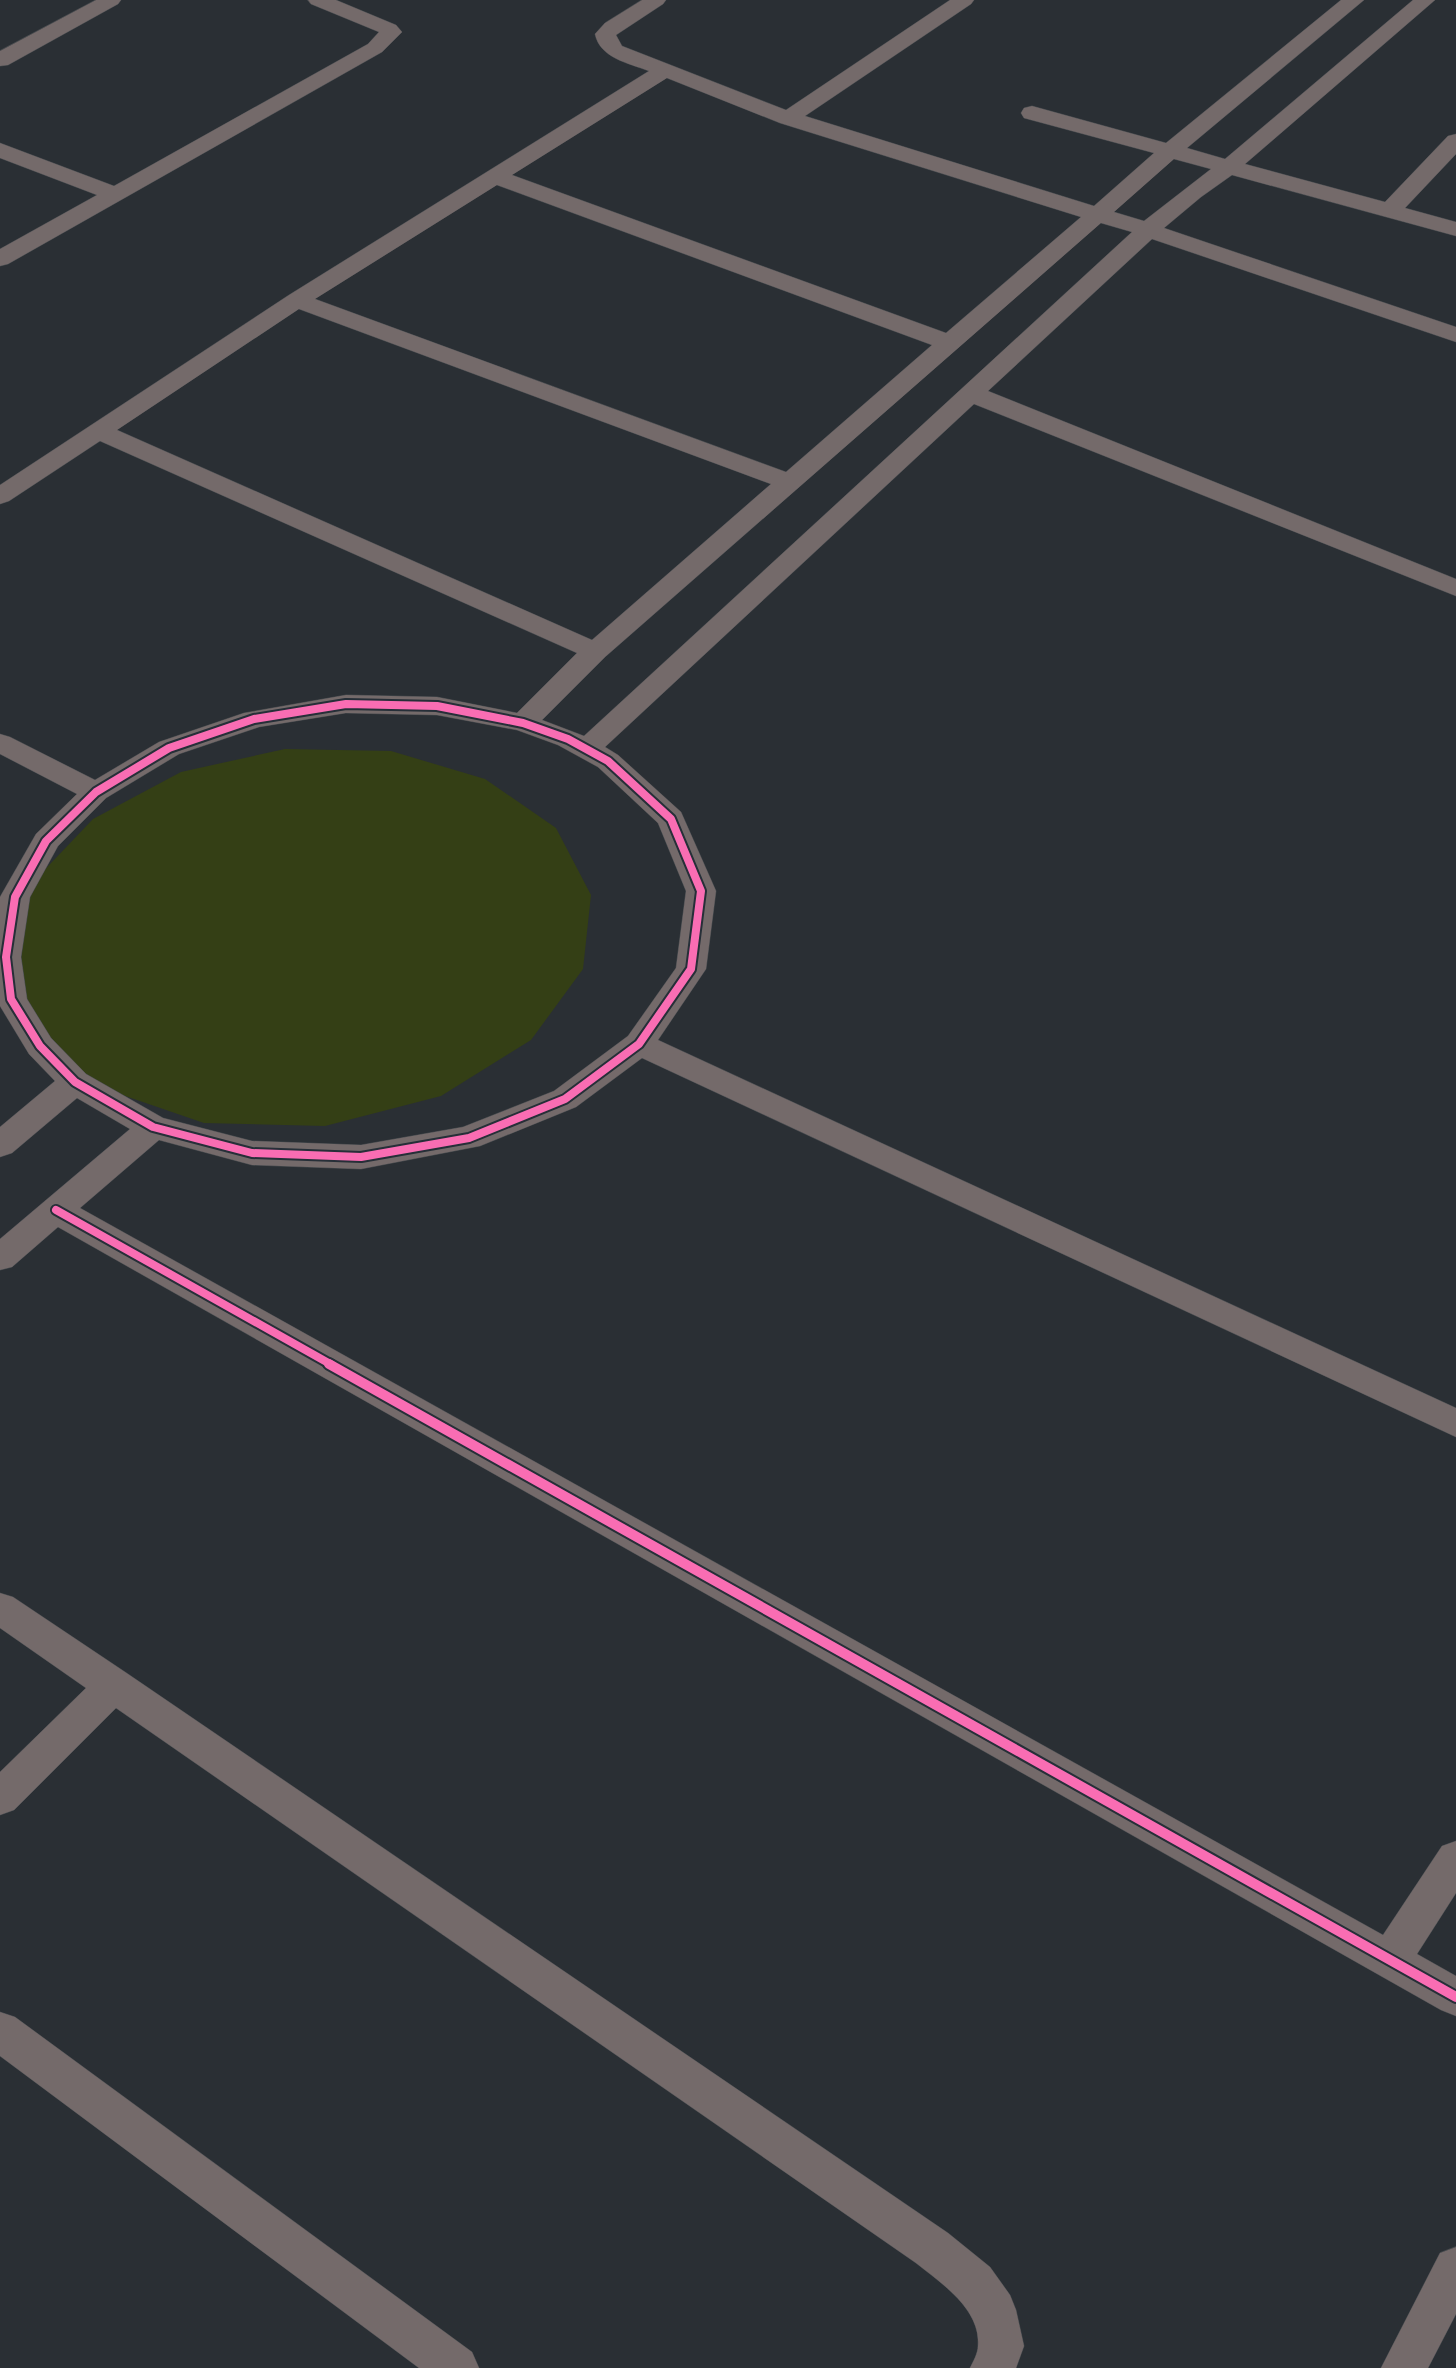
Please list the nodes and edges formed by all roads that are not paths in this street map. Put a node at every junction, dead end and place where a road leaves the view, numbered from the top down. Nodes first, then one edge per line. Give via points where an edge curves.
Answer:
1 (111, 0) edge
2 (318, 0) edge
3 (656, 0) edge
4 (964, 0) edge
5 (1354, 0) edge
6 (1425, 0) edge
7 (0, 60) edge
8 (666, 69) junction
9 (1032, 113) dead end
10 (788, 118) junction
11 (1456, 141) edge
12 (0, 150) edge
13 (1169, 152) junction
14 (1230, 166) junction
15 (494, 176) junction
16 (115, 194) junction
17 (1390, 210) junction
18 (1098, 215) junction
19 (1456, 229) edge
20 (1148, 231) junction
21 (0, 259) edge
22 (297, 300) junction
23 (1456, 335) edge
24 (949, 343) junction
25 (972, 394) junction
26 (98, 431) junction
27 (789, 482) junction
28 (0, 496) edge
29 (1456, 588) edge
30 (595, 651) junction
31 (524, 723) junction
32 (0, 743) edge
33 (586, 749) junction
34 (96, 792) junction
35 (3, 957) edge
36 (6, 1000) edge
37 (639, 1044) junction
38 (75, 1082) junction
39 (153, 1127) junction
40 (0, 1144) edge
41 (56, 1210) junction
42 (0, 1258) edge
43 (1456, 1423) edge
44 (0, 1608) edge
45 (114, 1685) junction
46 (0, 1798) edge
47 (1456, 1858) edge
48 (1390, 1960) junction
49 (1456, 1997) edge
50 (0, 2031) edge
51 (1456, 2268) edge
52 (456, 2368) edge
53 (993, 2368) edge
54 (1404, 2368) edge

1 - 7 street
2 - 16 street via 392,32 365,54
3 - 8 street via 605,34 615,50
4 - 10 street
5 - 13 street
6 - 14 street
8 - 10 street
8 - 15 street
9 - 13 street
10 - 18 street
11 - 17 street
12 - 16 street
13 - 14 street
13 - 18 street
14 - 17 street
14 - 20 street
15 - 22 street
15 - 24 street
16 - 21 street
17 - 19 street
18 - 20 street
18 - 24 street
20 - 23 street
20 - 25 street
22 - 26 street
22 - 27 street
24 - 27 street
25 - 29 street
25 - 33 street
26 - 28 street
26 - 30 street
27 - 30 street
30 - 31 street
31 - 33 street
31 - 34 street via 437,706 346,704 254,719 169,748
32 - 34 street
33 - 37 street via 608,761 671,819 701,891 691,969
34 - 35 street via 40,850 15,897
35 - 36 street
36 - 38 street via 40,1046
37 - 39 street via 565,1099 469,1138 361,1156 262,1154
37 - 43 street
38 - 39 street
38 - 40 street
39 - 41 street
41 - 42 street
41 - 48 street
44 - 45 street
45 - 46 street
45 - 53 street via 932,2248 974,2282 994,2310 1001,2346
47 - 48 street
48 - 49 street
50 - 52 street
51 - 54 street

